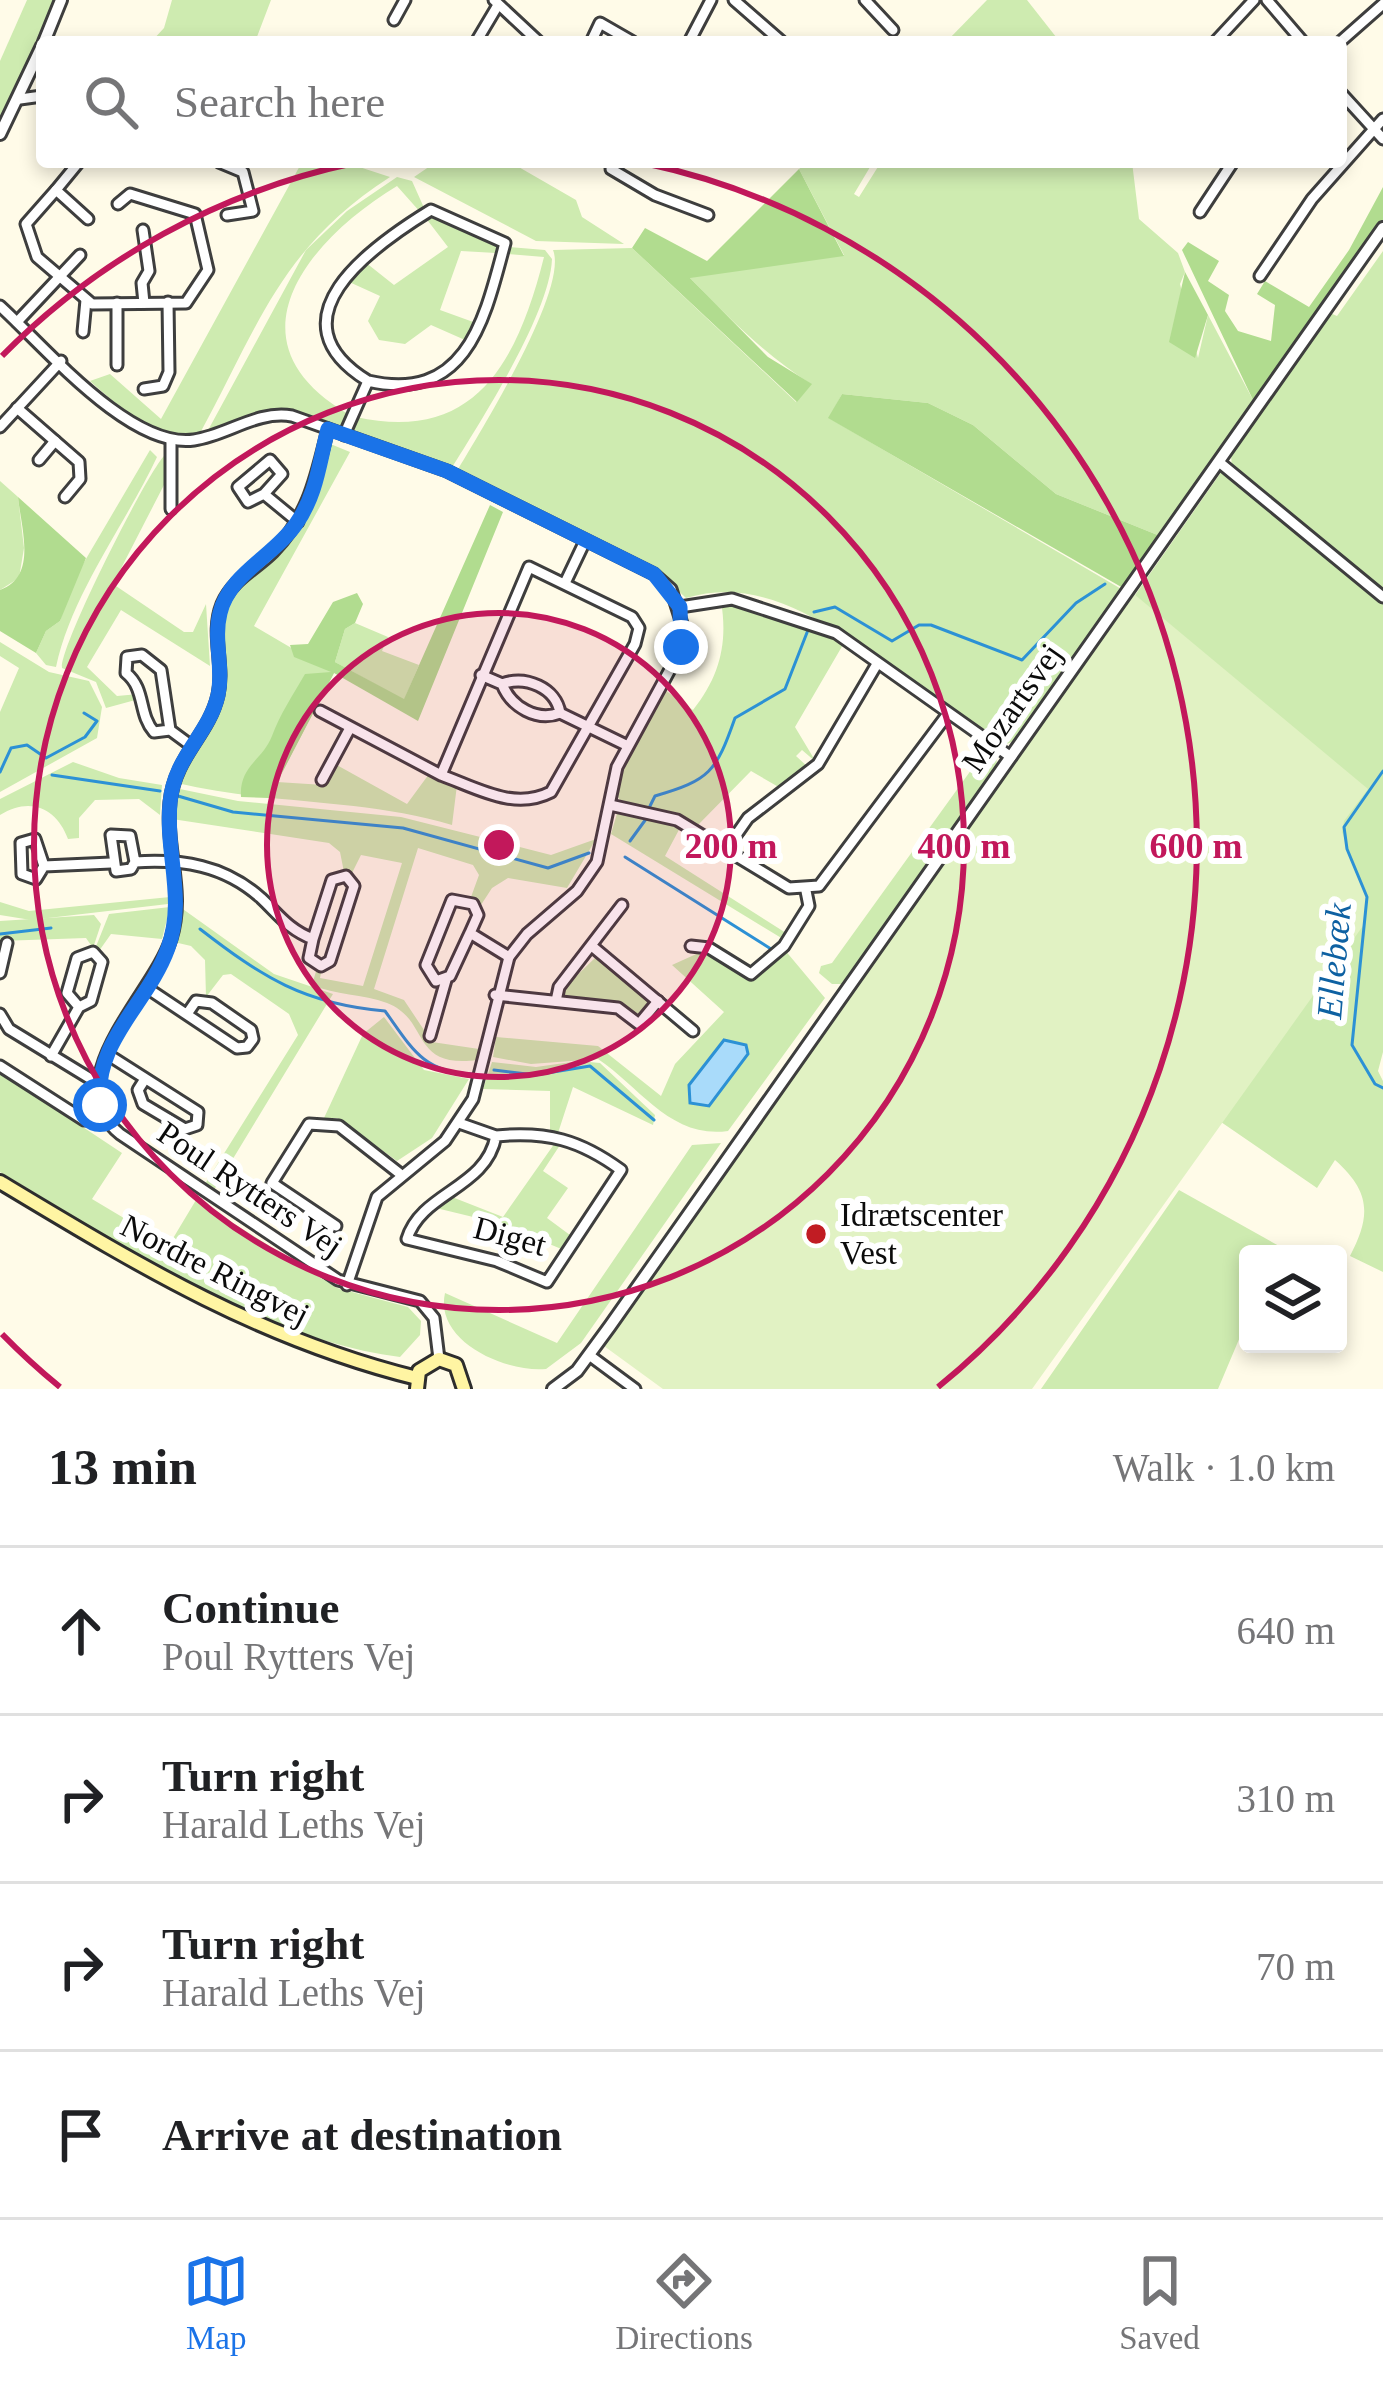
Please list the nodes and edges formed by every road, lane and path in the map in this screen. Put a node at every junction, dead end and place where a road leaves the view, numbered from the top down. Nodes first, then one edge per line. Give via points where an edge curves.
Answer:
1 (61, 0) edge
2 (405, 0) edge
3 (711, 0) edge
4 (734, 0) edge
5 (866, 0) edge
6 (1254, 0) edge
7 (1268, 0) edge
8 (497, 4) edge
9 (1383, 4) edge
10 (394, 20) dead end
11 (892, 30) dead end
12 (46, 36) edge
13 (479, 36) edge
14 (534, 36) edge
15 (594, 36) edge
16 (623, 36) edge
17 (691, 36) edge
18 (775, 36) edge
19 (1221, 36) edge
20 (1298, 36) edge
21 (1347, 36) edge
22 (36, 61) edge
23 (36, 97) edge
24 (20, 99) junction
25 (1347, 100) edge
26 (1383, 119) edge
27 (1372, 129) junction
28 (0, 134) edge
29 (1383, 139) edge
30 (1347, 158) edge
31 (71, 168) edge
32 (233, 168) edge
33 (612, 168) edge
34 (1230, 168) edge
35 (1339, 168) edge
36 (56, 190) junction
37 (118, 204) dead end
38 (1200, 212) dead end
39 (227, 214) dead end
40 (709, 215) dead end
41 (88, 219) dead end
42 (1383, 228) edge
43 (143, 230) dead end
44 (80, 255) dead end
45 (59, 274) junction
46 (1260, 276) dead end
47 (86, 300) junction
48 (168, 302) junction
49 (117, 303) junction
50 (144, 303) junction
51 (0, 306) edge
52 (17, 322) junction
53 (83, 332) dead end
54 (61, 362) junction
55 (117, 365) dead end
56 (368, 381) junction
57 (144, 389) dead end
58 (17, 408) junction
59 (0, 427) edge
60 (328, 429) junction
61 (344, 434) junction
62 (171, 440) junction
63 (55, 441) junction
64 (39, 460) dead end
65 (1219, 461) junction
66 (265, 494) junction
67 (65, 497) dead end
68 (171, 509) dead end
69 (298, 522) junction
70 (585, 541) junction
71 (566, 583) junction
72 (1383, 597) edge
73 (680, 607) junction
74 (877, 664) junction
75 (482, 675) junction
76 (502, 684) junction
77 (320, 711) dead end
78 (560, 713) junction
79 (947, 715) junction
80 (586, 725) junction
81 (350, 728) junction
82 (170, 730) junction
83 (189, 744) junction
84 (626, 745) junction
85 (1011, 757) junction
86 (441, 775) junction
87 (322, 780) dead end
88 (610, 805) junction
89 (727, 848) junction
90 (174, 860) junction
91 (135, 862) junction
92 (111, 863) junction
93 (44, 866) dead end
94 (806, 890) junction
95 (622, 904) dead end
96 (470, 933) junction
97 (313, 939) junction
98 (7, 943) dead end
99 (691, 946) dead end
100 (593, 947) junction
101 (509, 957) junction
102 (0, 973) edge
103 (446, 980) junction
104 (147, 988) junction
105 (495, 995) junction
106 (556, 1001) junction
107 (658, 1001) junction
108 (79, 1007) junction
109 (0, 1014) edge
110 (187, 1014) junction
111 (692, 1031) dead end
112 (430, 1036) dead end
113 (106, 1054) junction
114 (51, 1056) junction
115 (0, 1066) edge
116 (145, 1079) junction
117 (99, 1084) junction
118 (104, 1117) junction
119 (459, 1123) junction
120 (496, 1136) junction
121 (400, 1173) junction
122 (0, 1182) edge
123 (336, 1226) dead end
124 (347, 1285) junction
125 (589, 1355) junction
126 (439, 1359) junction
127 (417, 1384) edge
128 (464, 1389) edge
129 (553, 1389) edge
130 (635, 1389) edge

1 - 12 street
2 - 10 street
3 - 17 street
4 - 18 street
5 - 11 street
6 - 19 street
7 - 20 street
8 - 13 street
8 - 14 street
9 - 21 street
15 - 16 street via 600,23
22 - 24 street
23 - 24 street
24 - 28 street
25 - 27 street
26 - 27 street
27 - 29 street
27 - 30 street
31 - 36 street
32 - 39 street via 243,172 253,211
33 - 40 street
34 - 38 street
35 - 46 street
36 - 41 street
36 - 45 street via 26,224 37,257
37 - 48 street via 130,194 195,214 208,270 186,303
42 - 65 street, Mozartsvej
43 - 50 street
44 - 45 street
45 - 47 street
45 - 52 street
47 - 49 street
47 - 53 street
48 - 50 street
48 - 57 street via 169,372 163,386
49 - 50 street
49 - 55 street
51 - 52 street
52 - 54 street
54 - 58 street
54 - 62 street via 128,422
56 - 56 street via 409,386 448,370 487,311 505,243 431,210 384,238 344,278 326,330 332,352
56 - 61 street
58 - 59 street
58 - 63 street
60 - 61 street
60 - 62 street via 269,414 218,435
60 - 69 street
61 - 70 street via 447,471
62 - 68 street
63 - 64 street
63 - 67 street via 79,462 80,478
65 - 72 street
65 - 85 street, Mozartsvej
66 - 66 street via 282,474 270,460 238,487 248,502
66 - 69 street
69 - 83 street via 223,603 219,692
70 - 71 street
70 - 73 street via 654,574
71 - 75 street via 529,567
71 - 80 street via 632,616 639,628
73 - 74 street via 732,599 766,606 836,633
73 - 84 street via 681,647
74 - 79 street
74 - 89 street via 818,764 748,818
75 - 76 street
75 - 86 street
76 - 78 street via 522,709
76 - 78 street via 539,686
77 - 81 street
78 - 80 street
79 - 85 street
79 - 94 street via 819,886
80 - 84 street
80 - 86 street via 562,780 534,801
81 - 86 street
81 - 87 street
82 - 82 street via 148,726 139,684 124,665 134,654 161,670
82 - 83 street
83 - 90 street via 169,807
84 - 88 street
85 - 125 street, Mozartsvej
88 - 89 street via 677,820
88 - 101 street via 588,878
89 - 94 street via 789,888
90 - 91 street
90 - 97 street via 235,879
90 - 104 street via 175,927
91 - 92 street via 124,873
91 - 92 street via 130,836 117,832
92 - 93 street
94 - 99 street via 809,906 784,946 751,974
95 - 100 street
96 - 101 street
96 - 103 street
96 - 103 street via 478,915 473,904 452,900 426,965 429,975
97 - 97 street via 332,880 350,878 326,965 311,961
98 - 102 street
100 - 106 street
100 - 107 street
101 - 105 street
103 - 112 street
104 - 110 street
104 - 113 street
105 - 106 street
105 - 119 street via 487,1059
106 - 107 street via 618,1008 639,1024
107 - 111 street
108 - 108 street via 91,1001 101,962 93,952 77,958 68,993
108 - 114 street
109 - 114 street
110 - 110 street via 237,1048 253,1039 212,1003 196,1001
113 - 116 street
113 - 117 street
114 - 117 street
115 - 118 street via 84,1120
116 - 116 street via 198,1112 194,1128 143,1104 138,1090
117 - 118 street
118 - 124 street, Poul Rytters Vej
119 - 120 street, Diget
119 - 121 street
120 - 120 street, Diget via 486,1163 422,1212 407,1239 547,1282 621,1170 553,1135
121 - 123 street via 339,1126 309,1124 272,1183
121 - 124 street via 372,1206
122 - 127 main road, Nordre Ringvej via 239,1320
124 - 126 street, Poul Rytters Vej via 420,1301 434,1318
125 - 129 street, Mozartsvej
125 - 130 street
126 - 127 main road via 424,1365
126 - 128 main road via 456,1365

